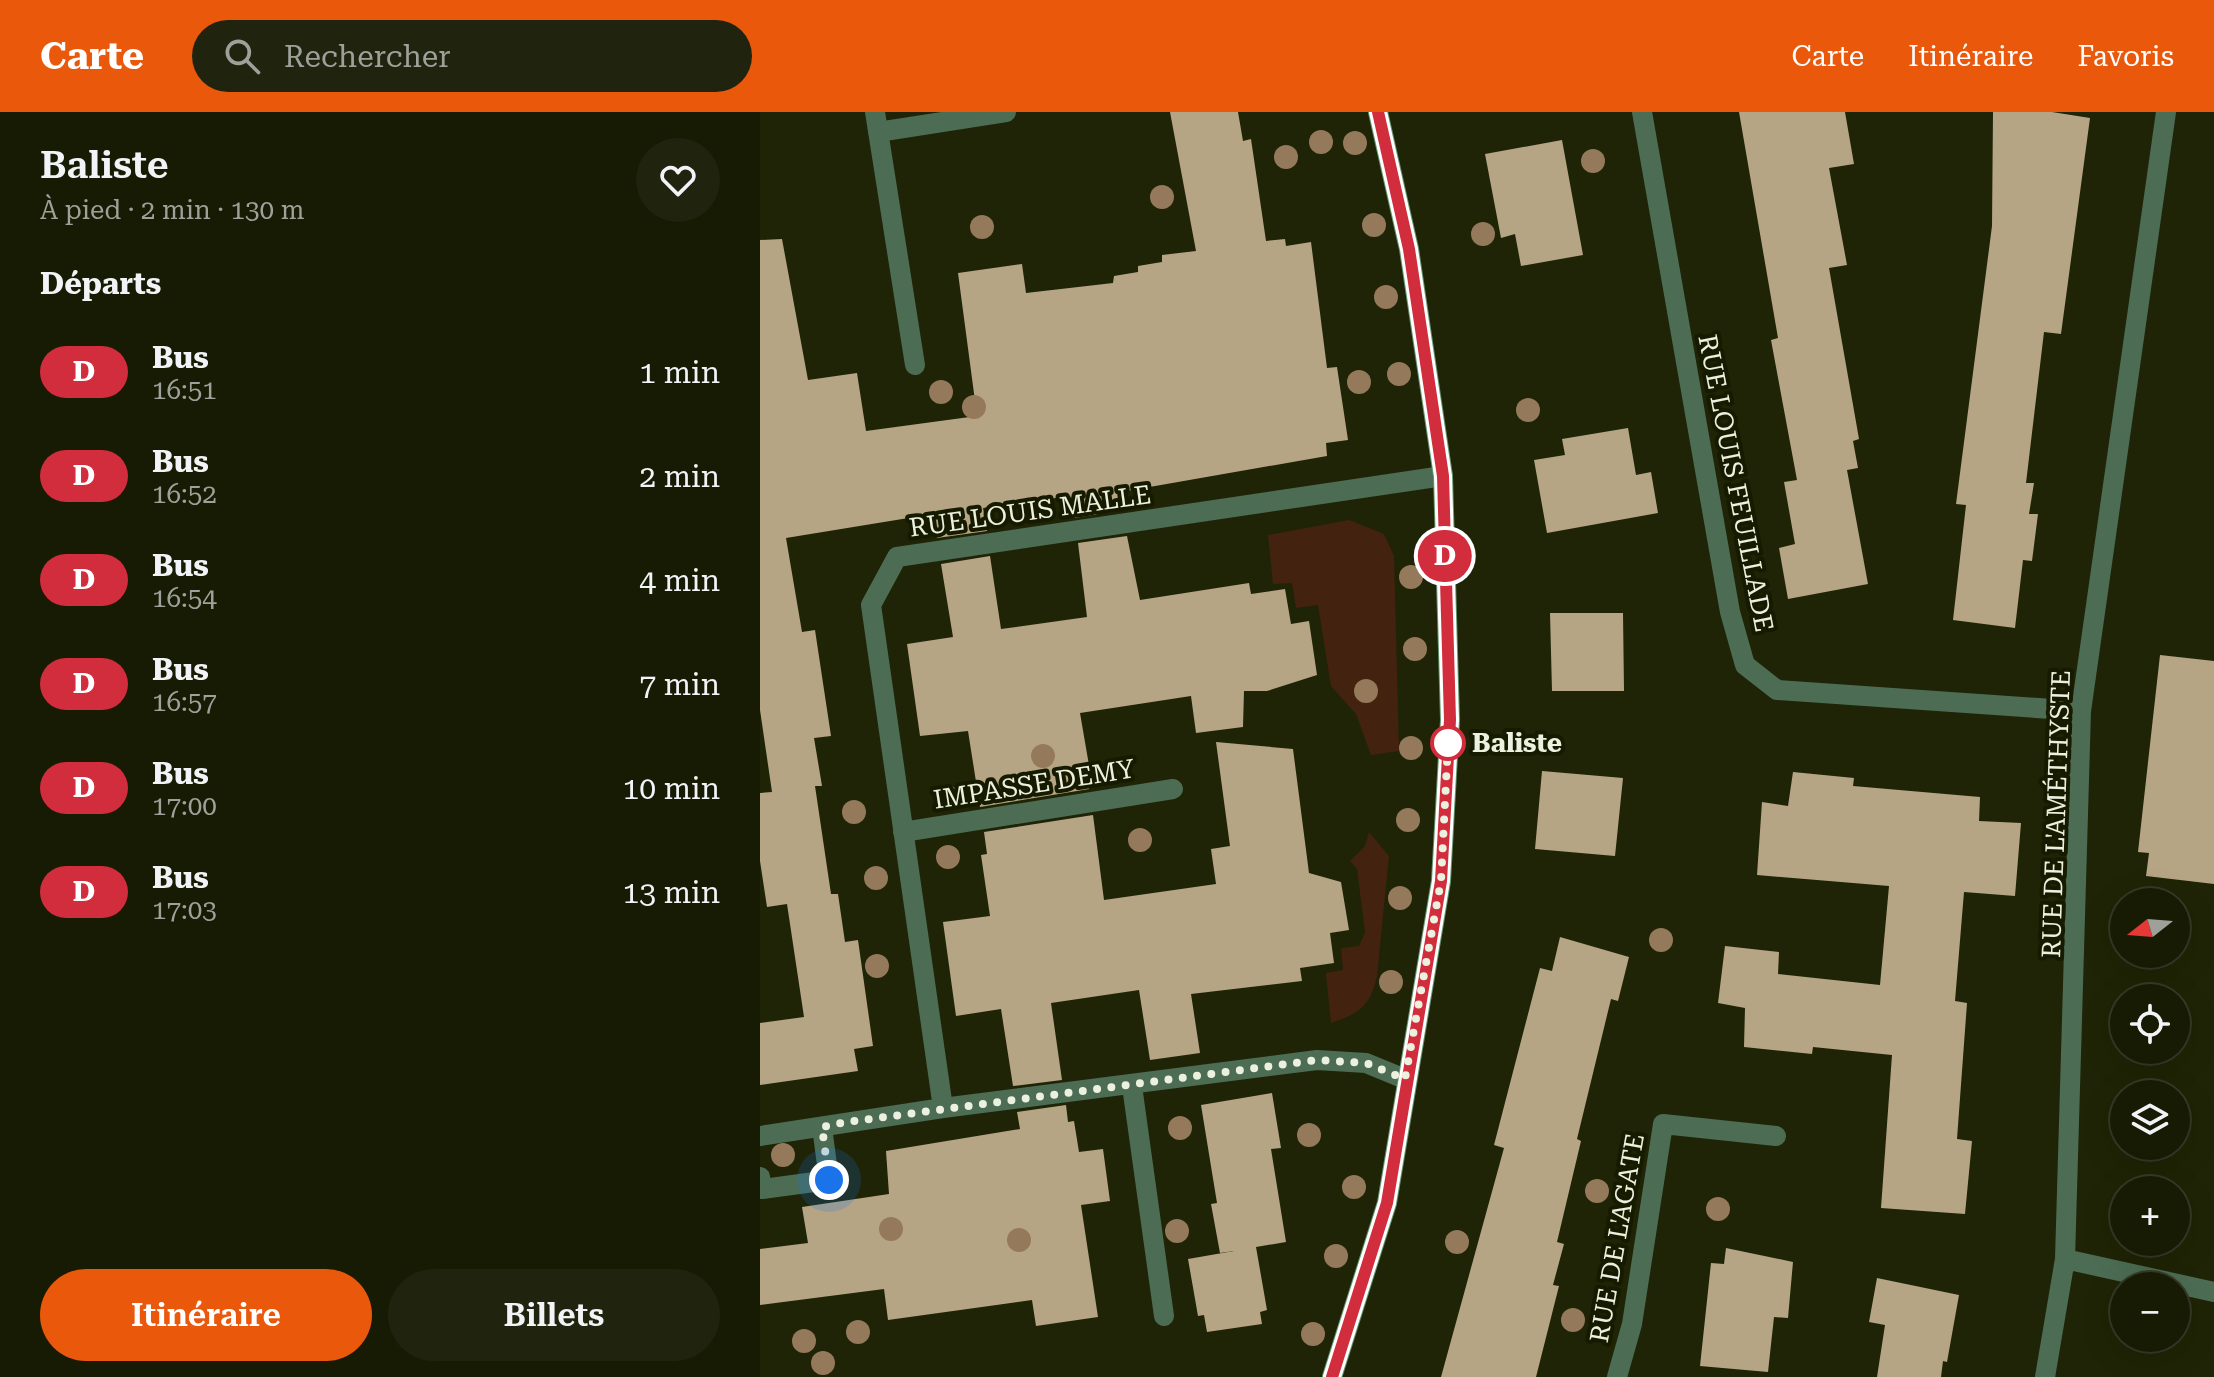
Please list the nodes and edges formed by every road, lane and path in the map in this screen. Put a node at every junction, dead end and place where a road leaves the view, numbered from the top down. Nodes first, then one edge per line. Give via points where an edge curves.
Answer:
1 (1006, 112) edge
2 (1378, 112) edge
3 (1642, 112) edge
4 (2166, 112) edge
5 (876, 122) edge
6 (915, 365) dead end
7 (1443, 476) junction
8 (2081, 711) junction
9 (1173, 789) dead end
10 (903, 832) junction
11 (1405, 1079) junction
12 (1132, 1086) junction
13 (943, 1108) junction
14 (822, 1127) junction
15 (760, 1136) edge
16 (1776, 1136) dead end
17 (760, 1177) edge
18 (2065, 1259) junction
19 (2214, 1292) edge
20 (1164, 1316) dead end
21 (1332, 1377) edge
22 (1617, 1377) edge
23 (2045, 1377) edge

1 - 5 street
2 - 7 street via 1409,249
3 - 8 street, RUE LOUIS FEUILLADE via 1730,612 1745,665 1777,690
4 - 8 street, RUE DE L'AMÉTHYSTE
5 - 6 street
7 - 10 street, RUE LOUIS MALLE via 897,557 871,605
7 - 11 street via 1450,720 1441,881
8 - 18 street, RUE DE L'AMÉTHYSTE
9 - 10 street, IMPASSE DEMY
10 - 13 street, RUE LOUIS MALLE
11 - 12 street via 1366,1063 1317,1060
11 - 21 street via 1387,1203
12 - 13 street
12 - 20 street
13 - 14 street
14 - 15 street
14 - 17 street via 829,1180 762,1189
16 - 22 street, RUE DE L'AGATE via 1663,1124 1632,1324
18 - 19 street
18 - 23 street, RUE DE L'AMÉTHYSTE

